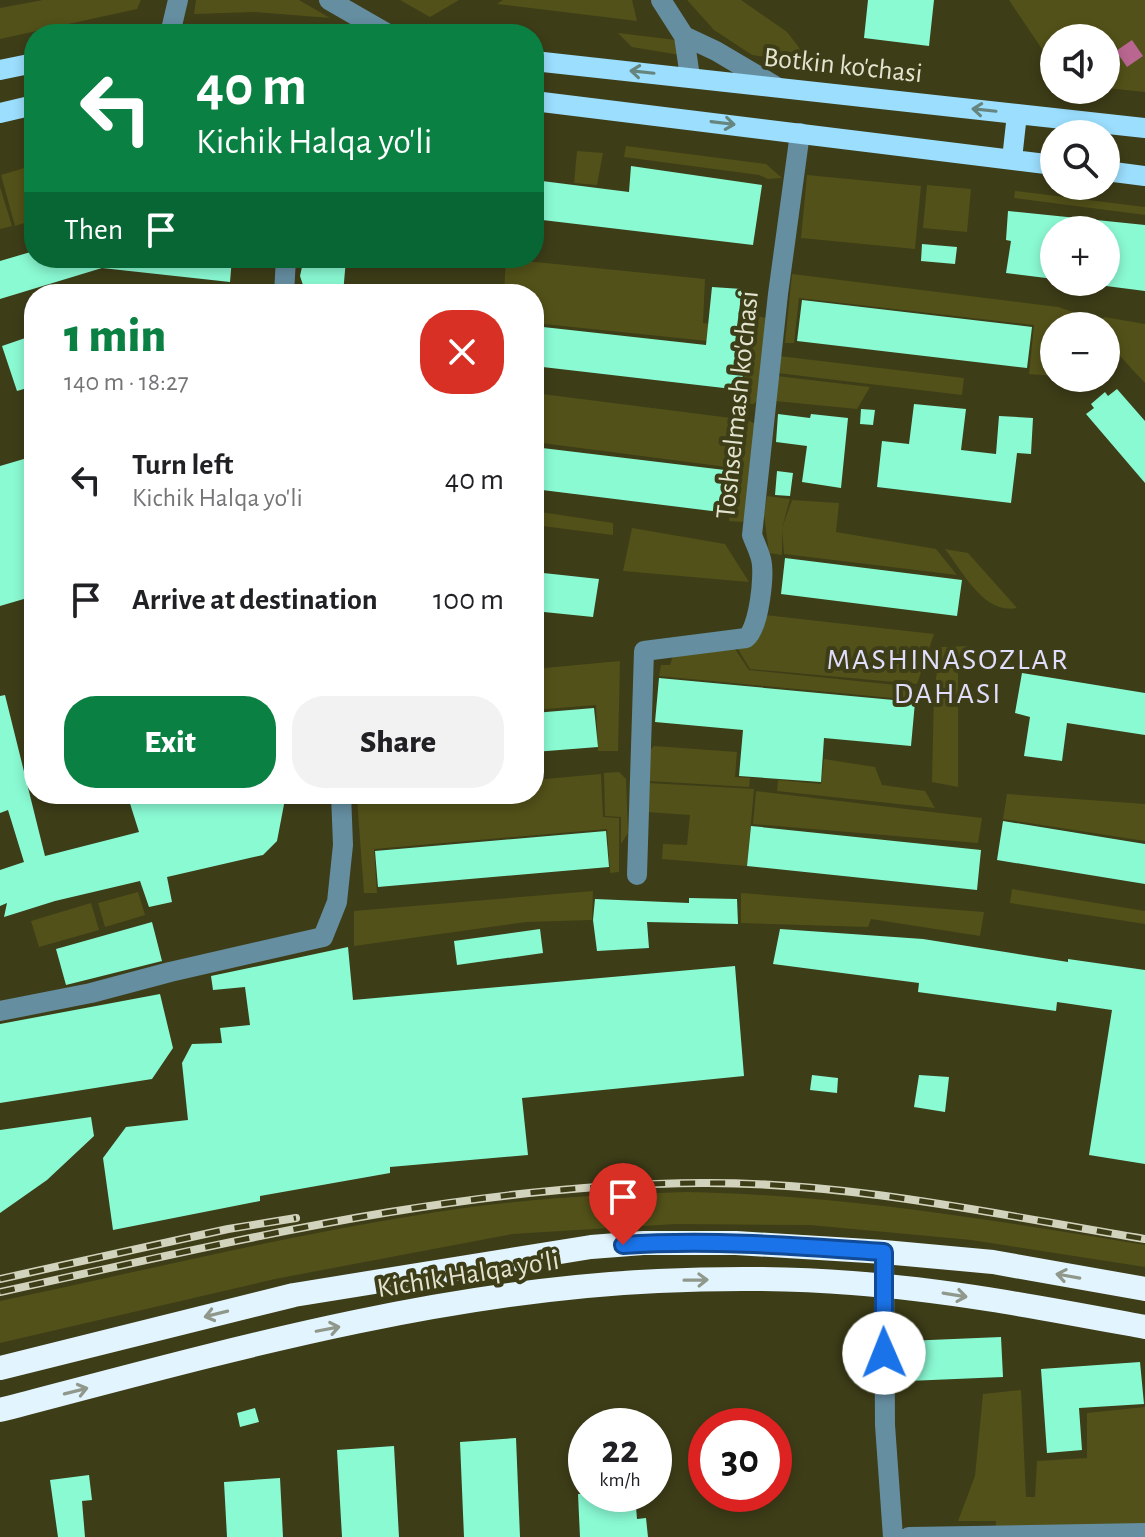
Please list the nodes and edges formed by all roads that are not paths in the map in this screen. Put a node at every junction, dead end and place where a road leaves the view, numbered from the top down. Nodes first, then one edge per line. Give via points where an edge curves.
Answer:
1 (178, 0) edge
2 (329, 0) edge
3 (661, 0) edge
4 (172, 24) edge
5 (371, 24) edge
6 (684, 36) junction
7 (544, 62) edge
8 (24, 65) edge
9 (0, 70) edge
10 (690, 77) junction
11 (777, 87) junction
12 (544, 102) edge
13 (24, 107) edge
14 (0, 113) edge
15 (1017, 114) junction
16 (1145, 128) edge
17 (800, 133) junction
18 (1012, 159) junction
19 (1040, 163) edge
20 (1120, 173) edge
21 (1145, 176) edge
22 (341, 804) edge
23 (637, 875) dead end
24 (0, 1011) edge
25 (884, 1252) junction
26 (883, 1285) junction
27 (1145, 1289) edge
28 (1145, 1327) edge
29 (0, 1368) edge
30 (0, 1410) edge
31 (1145, 1533) edge
32 (893, 1537) edge
33 (909, 1537) edge

1 - 4 street
2 - 5 street
3 - 6 street
6 - 10 street
6 - 11 street
10 -> 7 main road, Botkin ko'chasi
8 - 9 main road
10 - 11 main road, Botkin ko'chasi
15 -> 11 main road, Botkin ko'chasi
12 -> 17 main road
13 - 14 main road
15 - 16 main road, Botkin ko'chasi
15 - 18 main road
17 - 18 main road
17 - 23 street, Toshselmash ko'chasi via 752,535 762,561 756,623 746,638 644,651
18 - 19 main road
20 - 21 main road
22 - 24 street via 337,902 323,937
25 - 26 street
27 -> 25 highway, Kichik Halqa yo'li via 993,1262
25 -> 29 highway, Kichik Halqa yo'li via 682,1242 591,1247 294,1295
26 -> 28 highway, Kichik Halqa yo'li
30 -> 26 highway, Kichik Halqa yo'li via 313,1332 530,1294 722,1280
26 - 32 street
31 - 33 street

